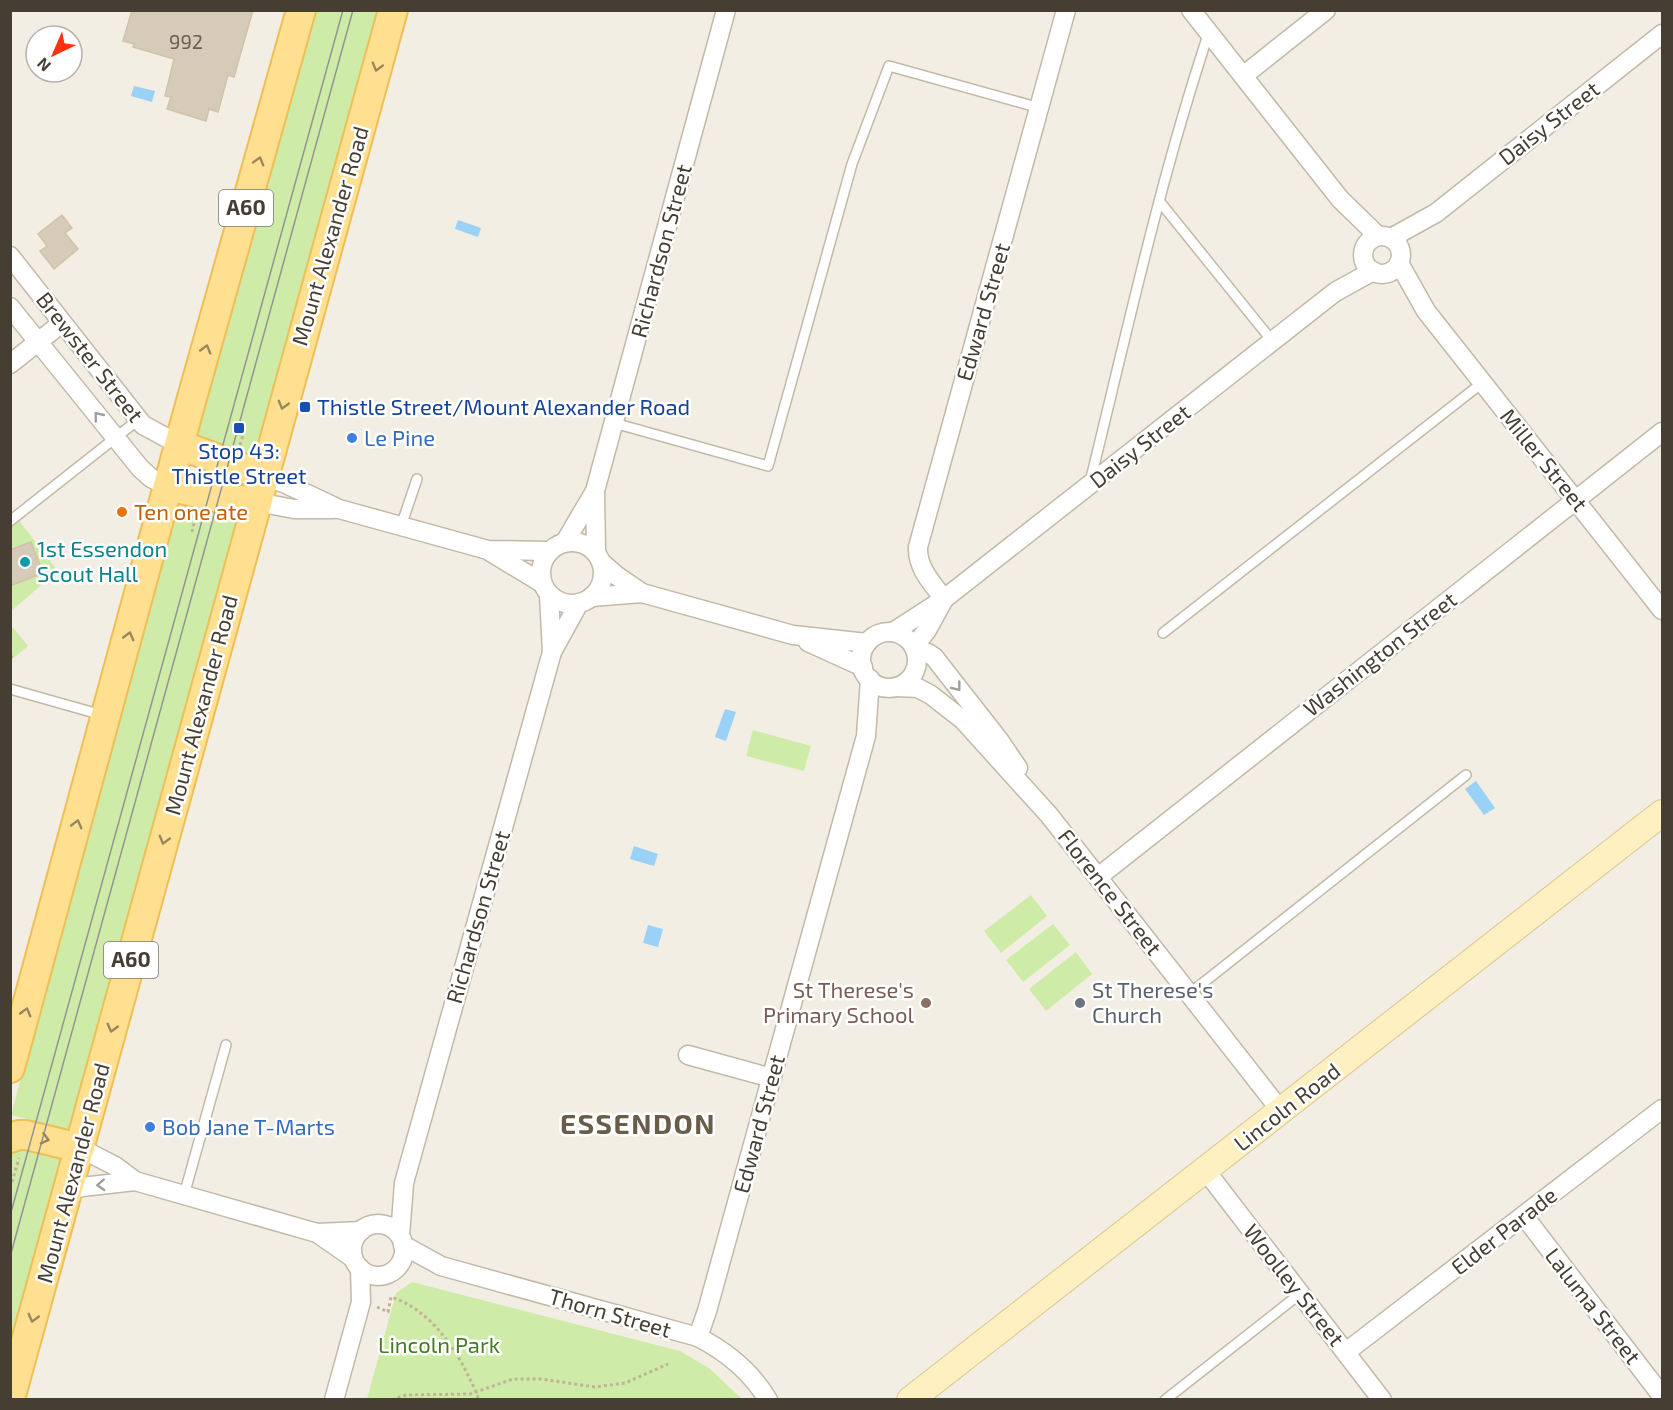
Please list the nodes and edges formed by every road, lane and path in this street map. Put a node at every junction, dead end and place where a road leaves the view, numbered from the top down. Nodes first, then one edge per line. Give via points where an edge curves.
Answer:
1 (301, 10) edge
2 (393, 10) edge
3 (726, 10) edge
4 (1191, 10) edge
5 (1326, 10) edge
6 (1067, 14) edge
7 (1209, 32) junction
8 (1662, 34) edge
9 (1244, 76) junction
10 (1040, 108) junction
11 (1160, 202) junction
12 (1382, 255) junction
13 (10, 256) edge
14 (10, 307) edge
15 (62, 323) junction
16 (38, 342) junction
17 (1273, 342) junction
18 (10, 364) edge
19 (1482, 383) junction
20 (138, 420) junction
21 (614, 423) junction
22 (1662, 432) edge
23 (116, 439) junction
24 (180, 445) junction
25 (417, 479) dead end
26 (168, 486) junction
27 (1088, 487) junction
28 (260, 489) junction
29 (594, 491) junction
30 (1576, 500) junction
31 (339, 509) junction
32 (195, 519) dead end
33 (10, 521) edge
34 (401, 526) junction
35 (192, 532) dead end
36 (565, 542) junction
37 (488, 550) junction
38 (548, 551) junction
39 (599, 557) junction
40 (546, 589) junction
41 (642, 593) junction
42 (944, 599) junction
43 (585, 600) junction
44 (1662, 610) edge
45 (893, 632) junction
46 (1163, 633) dead end
47 (793, 635) junction
48 (867, 643) junction
49 (915, 648) junction
50 (552, 652) junction
51 (866, 673) junction
52 (894, 687) junction
53 (10, 689) edge
54 (107, 716) junction
55 (866, 736) junction
56 (1466, 775) dead end
57 (1662, 813) edge
58 (1049, 815) junction
59 (1098, 877) junction
60 (1189, 994) junction
61 (226, 1045) dead end
62 (688, 1055) dead end
63 (10, 1068) edge
64 (772, 1078) junction
65 (1662, 1109) edge
66 (1281, 1111) junction
67 (10, 1138) edge
68 (80, 1148) junction
69 (1206, 1171) junction
70 (135, 1181) junction
71 (404, 1183) junction
72 (68, 1191) junction
73 (184, 1195) junction
74 (1524, 1216) junction
75 (379, 1224) junction
76 (361, 1230) junction
77 (317, 1233) junction
78 (402, 1240) junction
79 (356, 1263) junction
80 (441, 1266) junction
81 (389, 1272) junction
82 (1301, 1293) junction
83 (361, 1302) junction
84 (698, 1337) junction
85 (1346, 1352) junction
86 (668, 1364) dead end
87 (477, 1393) junction
88 (768, 1396) edge
89 (1662, 1396) edge
90 (10, 1399) edge
91 (334, 1400) edge
92 (392, 1400) edge
93 (479, 1400) edge
94 (910, 1400) edge
95 (1165, 1400) edge
96 (1382, 1400) edge

24 -> 1 main road, A60
2 -> 28 main road, Mount Alexander Road / A60
3 - 21 street, Richardson Street
4 - 7 street, Miller Street
5 - 9 street
6 - 10 street, Edward Street
7 - 9 street, Miller Street
7 - 11 lane
8 - 12 street, Daisy Street
9 - 12 street, Miller Street
10 - 21 lane via 889,66 852,164 768,466
10 - 42 street, Edward Street via 918,547 921,566
11 - 17 lane
11 - 27 lane
12 - 17 street, Daisy Street
12 - 19 street, Miller Street
13 - 15 street, Brewster Street
14 - 16 street, Brewster Street
15 - 16 street
15 - 20 street, Brewster Street
16 - 18 street
23 -> 16 street, Brewster Street
17 - 27 street, Daisy Street
19 - 30 street, Miller Street
19 - 46 lane
20 - 23 lane
20 - 24 street, Brewster Street
21 - 29 street, Richardson Street
22 - 30 street, Washington Street
23 - 26 street, Brewster Street via 144,472
23 - 33 lane
24 - 26 main road, A60
24 - 28 main road
25 - 34 lane
26 - 28 main road via 219,498
54 -> 26 main road, A60
27 - 42 street, Daisy Street
28 - 31 street via 294,509
28 - 31 street via 286,484
28 -> 68 main road, Mount Alexander Road / A60
29 - 36 street, Richardson Street
29 - 39 street, Richardson Street
30 - 44 street, Miller Street
30 - 59 street, Washington Street
31 - 34 street
32 - 35 path
34 - 37 street
36 - 38 street
36 - 39 street via 582,543
37 - 38 street
37 - 40 street
38 - 40 street via 541,566
39 - 41 street via 616,576
39 - 43 street via 602,581 598,590
40 - 43 street via 558,601 568,604
40 - 50 street, Richardson Street
41 - 43 street
41 - 47 street
42 - 45 street, Daisy Street
42 - 49 street, Daisy Street
43 - 50 street, Richardson Street
45 - 48 street via 879,634
45 - 49 street via 905,637
47 - 48 street
47 - 51 street
48 - 51 street via 862,659
49 - 52 street via 916,668 912,676
49 -> 58 street, Florence Street via 934,657 999,740
50 - 71 street, Richardson Street
51 - 52 street via 876,684
51 - 55 street, Edward Street
52 - 55 street, Edward Street
52 - 58 street, Florence Street via 918,688 947,706
53 - 54 lane
63 -> 54 main road, A60
55 - 64 street, Edward Street
56 - 60 lane
57 - 66 main road, Lincoln Road
58 - 59 street, Florence Street
59 - 60 street, Florence Street
60 - 66 street, Florence Street
61 - 73 lane
62 - 64 street
64 - 84 street, Edward Street
65 - 74 street, Elder Parade
66 - 69 main road, Lincoln Road
67 -> 68 main road via 26,1134
68 - 70 street via 116,1166
68 - 72 main road, Mount Alexander Road / A60
69 - 82 street, Woolley Street
69 - 94 main road, Lincoln Road
70 -> 72 street
70 - 73 street
71 - 75 street, Richardson Street
71 - 78 street, Richardson Street
72 -> 90 main road, Mount Alexander Road / A60
73 - 77 street
74 - 85 street, Elder Parade
74 - 89 street, Laluma Street
75 - 76 street
75 - 78 street
76 - 77 street
76 - 79 street via 353,1243
77 - 79 street
78 - 80 street, Thorn Street
78 - 81 street via 402,1261
79 - 81 street via 373,1275
79 - 83 street
80 - 81 street, Thorn Street
80 - 84 street, Thorn Street
81 - 83 street
82 - 85 street, Woolley Street
82 - 95 lane
83 - 87 path via 388,1312 391,1297 424,1314 453,1350
83 - 91 street
84 - 88 street, Thorn Street via 722,1350
85 - 96 street, Woolley Street
86 - 87 path via 625,1383 595,1387 541,1378 513,1379
87 - 92 path via 406,1395
87 - 93 path

